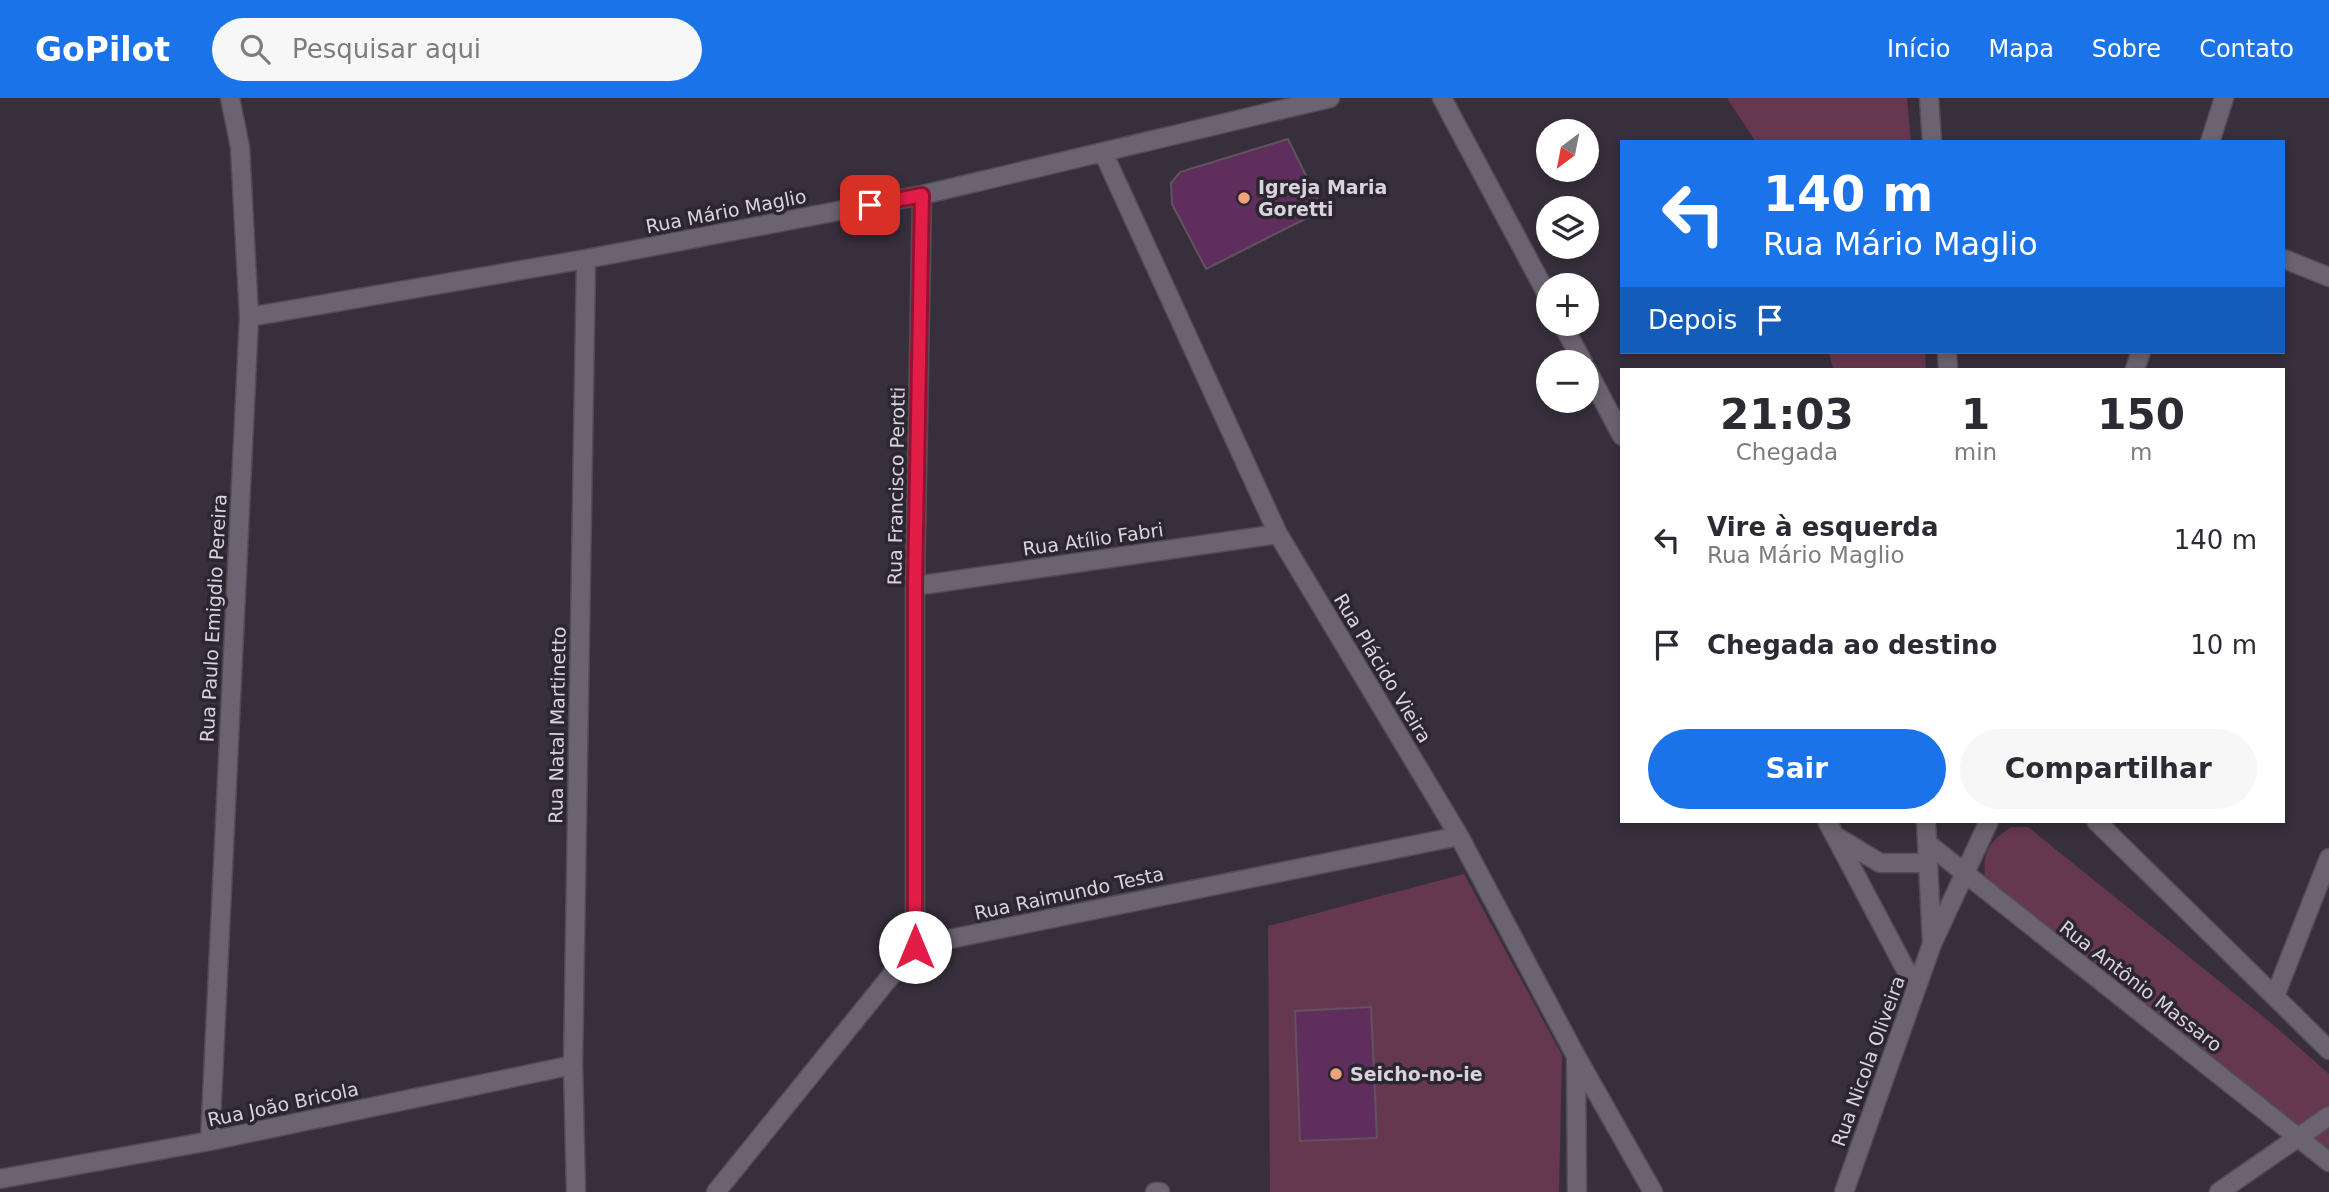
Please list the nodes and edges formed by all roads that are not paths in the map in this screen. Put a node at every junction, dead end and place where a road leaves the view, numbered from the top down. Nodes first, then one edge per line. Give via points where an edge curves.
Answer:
1 (230, 98) edge
2 (1330, 98) edge
3 (1442, 98) edge
4 (1929, 98) edge
5 (2224, 98) edge
6 (1932, 140) edge
7 (2211, 140) edge
8 (1103, 152) junction
9 (922, 195) junction
10 (2285, 259) edge
11 (586, 260) junction
12 (1536, 274) edge
13 (2329, 277) edge
14 (249, 317) junction
15 (1599, 393) edge
16 (1620, 432) edge
17 (1278, 534) junction
18 (915, 586) junction
19 (1926, 823) edge
20 (1988, 823) edge
21 (2098, 823) edge
22 (1831, 828) edge
23 (1459, 836) junction
24 (1927, 843) junction
25 (2329, 858) edge
26 (1927, 863) junction
27 (1966, 875) junction
28 (1932, 944) junction
29 (915, 947) junction
30 (1916, 989) junction
31 (2275, 996) junction
32 (2329, 1050) edge
33 (1576, 1056) junction
34 (573, 1065) junction
35 (2329, 1116) edge
36 (2301, 1137) junction
37 (211, 1140) junction
38 (2329, 1162) edge
39 (0, 1179) edge
40 (576, 1192) edge
41 (716, 1192) edge
42 (1577, 1192) edge
43 (1653, 1192) edge
44 (1844, 1192) edge
45 (2219, 1192) edge

1 - 14 street, Rua Paulo Emigdio Pereira via 240,147
2 - 8 street, Rua Mário Maglio
3 - 12 street
4 - 6 street
5 - 7 street
8 - 9 street, Rua Mário Maglio
8 - 17 street, Rua Plácido Vieira
9 - 11 street, Rua Mário Maglio
9 - 18 street, Rua Francisco Perotti
10 - 13 street
11 - 14 street, Rua Mário Maglio
11 - 34 street, Rua Natal Martinetto
14 - 37 street, Rua Paulo Emigdio Pereira
15 - 16 street
17 - 18 street, Rua Atílio Fabri
17 - 23 street, Rua Plácido Vieira
18 - 29 street, Rua Francisco Perotti
19 - 24 street, Rua Nicola Oliveira
20 - 27 street, Rua Nicola Oliveira
21 - 31 street
22 - 26 street via 1880,863
22 - 30 street
23 - 29 street, Rua Raimundo Testa
23 - 33 street, Rua Plácido Vieira
24 - 26 street, Rua Nicola Oliveira
24 - 27 street, Rua Antônio Massaro
25 - 31 street
26 - 28 street, Rua Nicola Oliveira
27 - 28 street, Rua Nicola Oliveira
27 - 36 street, Rua Antônio Massaro
28 - 30 street, Rua Nicola Oliveira
29 - 41 street
30 - 44 street, Rua Nicola Oliveira
31 - 32 street
33 - 42 street
33 - 43 street, Rua Plácido Vieira
34 - 37 street, Rua João Bricola
34 - 40 street, Rua Natal Martinetto
35 - 36 street
36 - 38 street, Rua Antônio Massaro
36 - 45 street
37 - 39 street, Rua João Bricola

